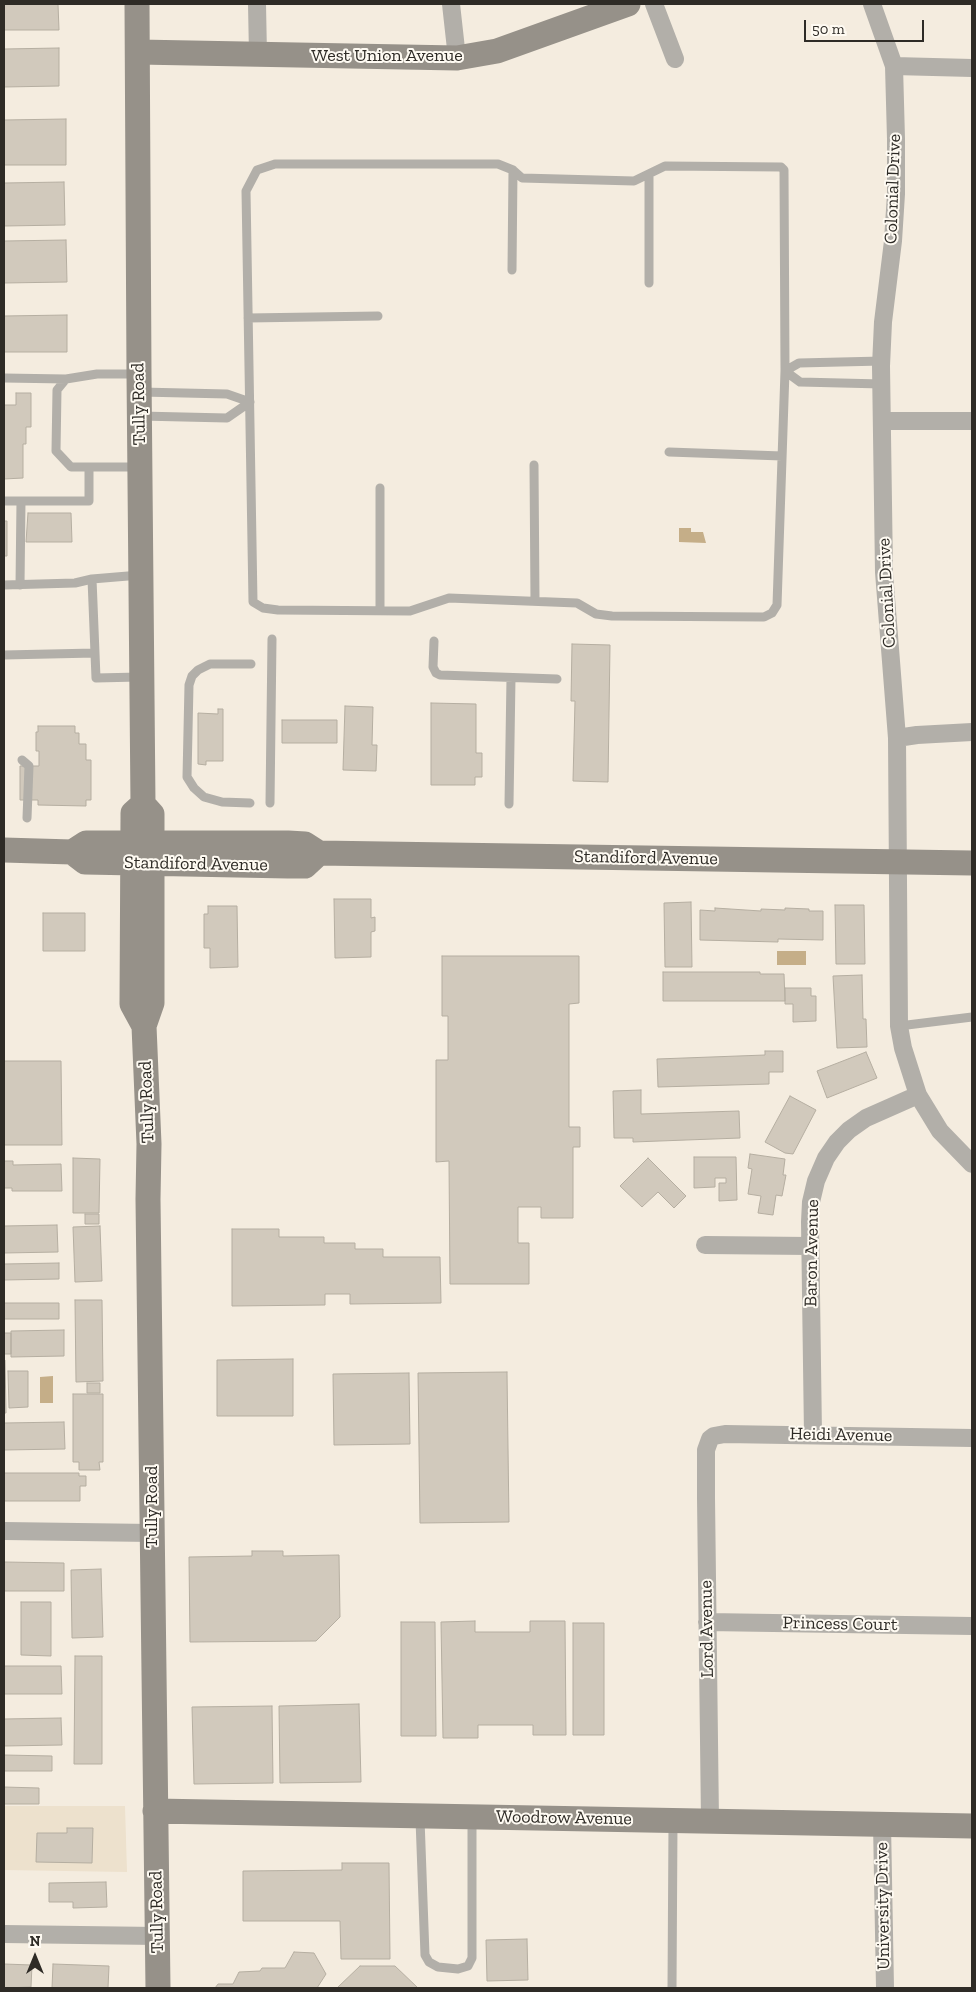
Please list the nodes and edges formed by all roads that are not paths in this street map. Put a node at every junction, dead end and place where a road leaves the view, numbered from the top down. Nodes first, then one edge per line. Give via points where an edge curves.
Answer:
1 (137, 4) edge
2 (257, 4) edge
3 (451, 4) edge
4 (628, 4) edge
5 (654, 4) edge
6 (872, 4) edge
7 (138, 52) junction
8 (258, 55) junction
9 (457, 58) junction
10 (675, 60) dead end
11 (894, 66) junction
12 (972, 68) edge
13 (513, 170) junction
14 (649, 174) junction
15 (512, 270) dead end
16 (649, 283) dead end
17 (378, 316) dead end
18 (248, 318) junction
19 (882, 361) junction
20 (785, 371) junction
21 (4, 378) edge
22 (66, 379) junction
23 (139, 383) junction
24 (882, 384) junction
25 (250, 402) junction
26 (139, 416) junction
27 (972, 421) edge
28 (883, 422) junction
29 (669, 452) dead end
30 (782, 456) junction
31 (534, 465) dead end
32 (89, 467) junction
33 (140, 467) junction
34 (380, 488) dead end
35 (4, 501) edge
36 (21, 501) junction
37 (141, 575) junction
38 (92, 579) junction
39 (4, 585) edge
40 (20, 585) junction
41 (535, 601) junction
42 (380, 611) junction
43 (272, 638) dead end
44 (434, 641) dead end
45 (95, 653) junction
46 (4, 654) edge
47 (251, 664) dead end
48 (142, 677) junction
49 (511, 678) junction
50 (557, 679) dead end
51 (972, 732) edge
52 (897, 738) junction
53 (22, 760) dead end
54 (250, 803) dead end
55 (270, 803) dead end
56 (509, 804) dead end
57 (27, 818) dead end
58 (4, 850) edge
59 (142, 853) junction
60 (898, 862) junction
61 (972, 863) edge
62 (972, 1017) edge
63 (900, 1026) junction
64 (918, 1095) junction
65 (972, 1164) edge
66 (705, 1245) dead end
67 (810, 1246) junction
68 (813, 1435) junction
69 (972, 1438) edge
70 (710, 1439) joint
71 (4, 1531) edge
72 (152, 1533) junction
73 (707, 1622) junction
74 (972, 1626) edge
75 (155, 1811) junction
76 (420, 1816) junction
77 (472, 1817) junction
78 (673, 1820) junction
79 (710, 1821) junction
80 (882, 1824) junction
81 (972, 1826) edge
82 (4, 1934) edge
83 (157, 1936) junction
84 (158, 1988) edge
85 (672, 1988) edge
86 (885, 1988) edge

1 - 7 main road, Tully Road
2 - 8 street
3 - 9 street
4 - 9 main road, West Union Avenue via 497,51
5 - 10 street
6 - 11 street, Colonial Drive
7 - 8 main road, West Union Avenue
7 - 23 main road, Tully Road
8 - 9 main road, West Union Avenue
11 - 12 street
11 - 19 street, Colonial Drive via 896,194
13 - 14 lane via 522,178 634,181
13 - 15 lane
13 - 18 lane via 498,164 275,164 257,170 246,191
14 - 16 lane
14 - 20 lane via 665,166 781,167 784,170
17 - 18 lane
18 - 25 lane
19 - 20 lane via 799,363
19 - 24 street, Colonial Drive
20 - 24 lane via 800,382
20 - 30 lane
21 - 22 lane
22 - 23 lane via 97,374
22 - 32 lane via 57,390 56,451 71,466
23 - 25 lane via 227,394
23 - 26 main road, Tully Road
24 - 28 street, Colonial Drive
25 - 26 lane via 227,418
25 - 42 lane via 253,602 263,608 278,610
26 - 33 main road, Tully Road
27 - 28 street
28 - 52 street, Colonial Drive via 884,572
29 - 30 lane
30 - 41 lane via 777,605 772,613 764,617 612,616 596,614 577,603
31 - 41 lane
32 - 33 lane
32 - 36 lane via 89,501
33 - 37 main road, Tully Road
34 - 42 lane
35 - 36 lane
36 - 40 lane
37 - 38 lane
37 - 48 main road, Tully Road
38 - 40 lane via 75,583
38 - 45 lane
39 - 40 lane
41 - 42 lane via 449,598 410,611
43 - 55 lane
44 - 49 lane via 433,667 440,675
45 - 46 lane
45 - 48 lane via 96,678
47 - 54 lane via 210,664 192,676 189,685 187,777 204,797 222,802
48 - 59 main road, Tully Road via 143,804 134,813
49 - 50 lane
49 - 56 lane
51 - 52 street
52 - 60 street, Colonial Drive
53 - 57 lane via 29,766
58 - 59 main road, Standiford Avenue via 72,852 86,843
59 - 60 main road, Standiford Avenue via 305,866 319,854
59 - 72 main road, Tully Road via 132,1004 144,1026 149,1144
60 - 61 main road, Standiford Avenue
60 - 63 street, Colonial Drive
62 - 63 lane
63 - 64 street, Colonial Drive via 903,1048
64 - 65 street, Colonial Drive via 940,1131
64 - 67 street, Baron Avenue via 866,1118 837,1142 816,1181 811,1202
66 - 67 street
67 - 68 street, Baron Avenue
68 - 69 street, Heidi Avenue
68 - 70 street, Heidi Avenue via 725,1434
70 - 73 street, Lord Avenue via 706,1450
71 - 72 street
72 - 75 main road, Tully Road
73 - 74 street, Princess Court
73 - 79 street, Lord Avenue
75 - 76 main road, Woodrow Avenue
75 - 83 main road, Tully Road
76 - 77 main road, Woodrow Avenue
76 - 77 lane via 424,1955 428,1962 438,1967 458,1970 468,1966 472,1958
77 - 78 main road, Woodrow Avenue
78 - 79 main road, Woodrow Avenue
78 - 85 lane
79 - 80 main road, Woodrow Avenue
80 - 81 main road, Woodrow Avenue
80 - 86 street, University Drive
82 - 83 street
83 - 84 main road, Tully Road

